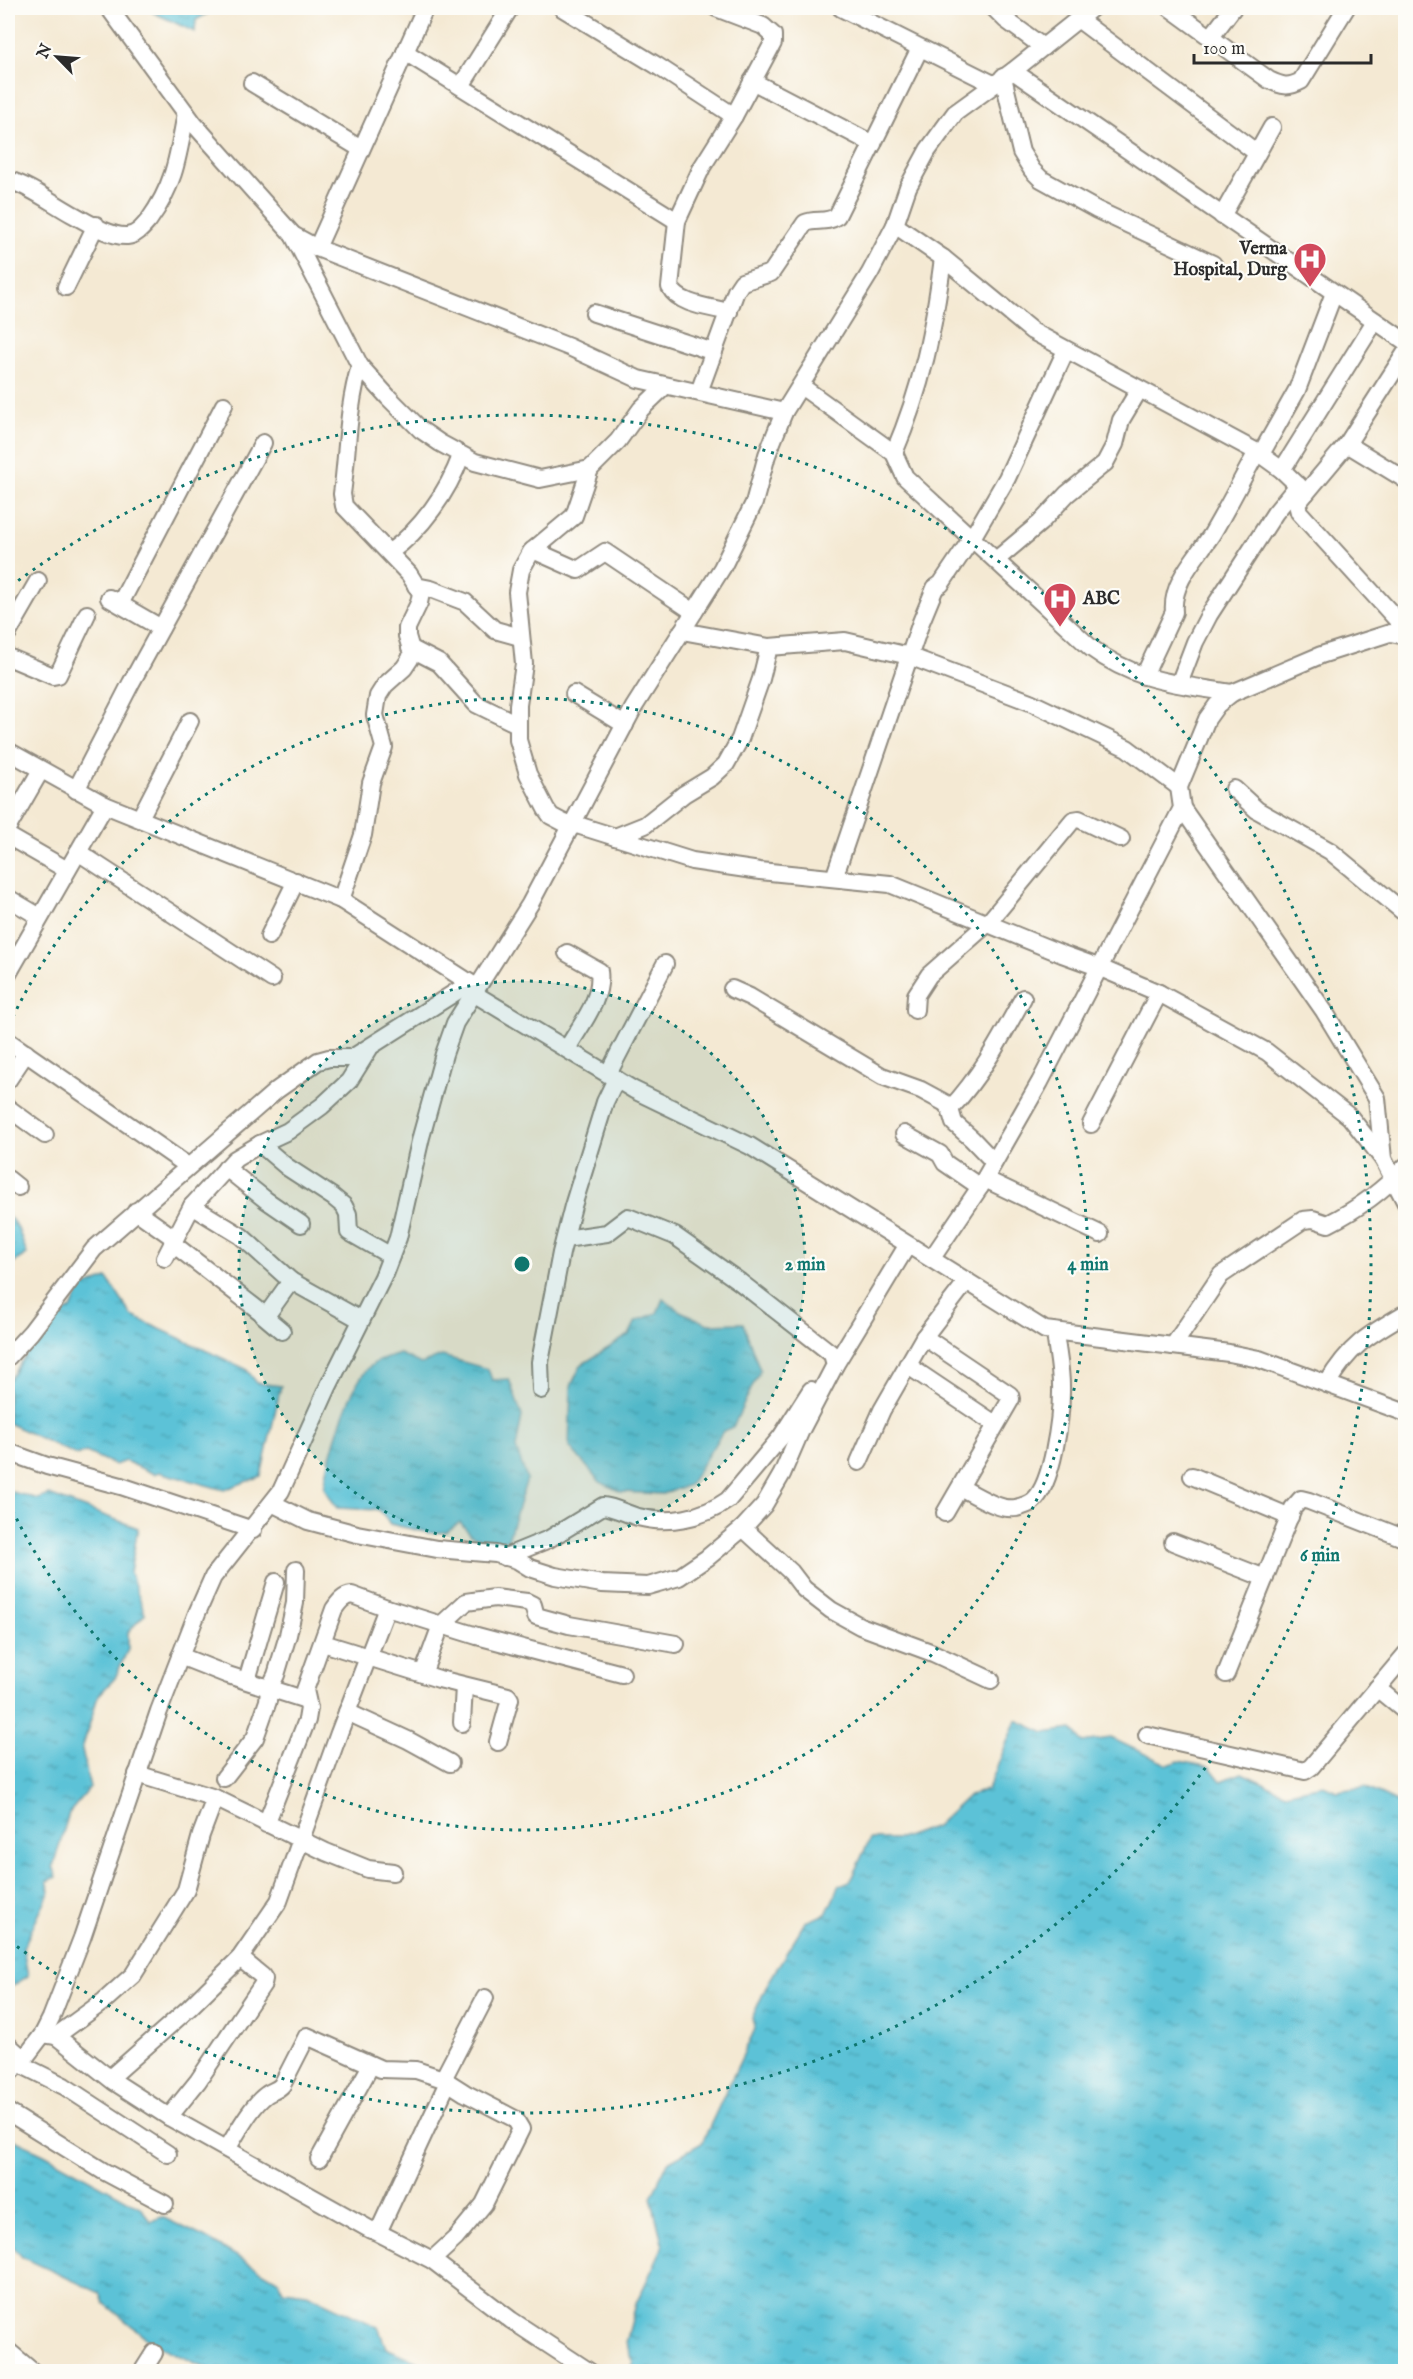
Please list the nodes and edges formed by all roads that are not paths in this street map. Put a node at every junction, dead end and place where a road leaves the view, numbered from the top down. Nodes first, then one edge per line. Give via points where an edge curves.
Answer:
1 (109, 8) edge
2 (425, 8) edge
3 (510, 8) edge
4 (561, 8) edge
5 (716, 8) edge
6 (841, 8) edge
7 (994, 8) edge
8 (1092, 8) edge
9 (1170, 8) edge
10 (1233, 8) edge
11 (1346, 8) edge
12 (1078, 19) junction
13 (1211, 37) junction
14 (1042, 47) junction
15 (920, 48) junction
16 (405, 51) junction
17 (1003, 77) junction
18 (752, 81) junction
19 (252, 83) dead end
20 (461, 86) junction
21 (186, 113) junction
22 (734, 116) junction
23 (1272, 127) dead end
24 (873, 144) junction
25 (361, 149) junction
26 (1257, 153) junction
27 (8, 180) edge
28 (1222, 216) junction
29 (677, 221) junction
30 (96, 225) junction
31 (895, 225) junction
32 (293, 235) junction
33 (317, 248) junction
34 (943, 258) junction
35 (1213, 264) dead end
36 (66, 287) dead end
37 (1334, 293) junction
38 (729, 312) junction
39 (594, 313) dead end
40 (1375, 321) junction
41 (1406, 342) edge
42 (1066, 350) junction
43 (714, 352) junction
44 (1406, 352) edge
45 (360, 366) junction
46 (665, 386) junction
47 (801, 386) junction
48 (1139, 390) junction
49 (699, 392) junction
50 (224, 405) dead end
51 (784, 412) junction
52 (263, 443) dead end
53 (1347, 444) junction
54 (894, 453) junction
55 (1259, 453) junction
56 (461, 456) junction
57 (590, 469) junction
58 (1282, 470) junction
59 (1406, 480) edge
60 (1302, 489) junction
61 (972, 538) junction
62 (532, 550) junction
63 (390, 552) junction
64 (996, 560) junction
65 (38, 581) dead end
66 (416, 586) junction
67 (694, 612) junction
68 (87, 614) dead end
69 (1400, 626) edge
70 (161, 628) junction
71 (682, 631) junction
72 (8, 633) edge
73 (520, 637) junction
74 (770, 647) junction
75 (410, 648) junction
76 (909, 656) junction
77 (8, 657) edge
78 (1144, 676) junction
79 (1179, 684) junction
80 (1232, 693) junction
81 (574, 694) dead end
82 (190, 721) dead end
83 (517, 724) junction
84 (625, 725) junction
85 (8, 751) edge
86 (41, 770) junction
87 (1179, 787) junction
88 (1234, 789) dead end
89 (76, 790) junction
90 (105, 805) junction
91 (1182, 808) junction
92 (140, 818) junction
93 (573, 826) junction
94 (8, 827) edge
95 (8, 836) edge
96 (615, 837) junction
97 (1121, 839) dead end
98 (78, 852) junction
99 (68, 870) junction
100 (834, 878) junction
101 (296, 880) junction
102 (8, 898) edge
103 (341, 900) junction
104 (1405, 911) edge
105 (40, 917) junction
106 (988, 923) junction
107 (269, 936) dead end
108 (567, 953) dead end
109 (665, 964) dead end
110 (1098, 967) junction
111 (8, 974) edge
112 (272, 979) dead end
113 (471, 988) junction
114 (732, 989) dead end
115 (1159, 993) junction
116 (1023, 998) dead end
117 (915, 1010) dead end
118 (8, 1041) edge
119 (371, 1046) junction
120 (567, 1049) junction
121 (26, 1053) junction
122 (612, 1077) junction
123 (8, 1080) edge
124 (8, 1108) edge
125 (950, 1109) junction
126 (1091, 1124) dead end
127 (904, 1134) dead end
128 (45, 1135) dead end
129 (260, 1144) junction
130 (1383, 1159) junction
131 (994, 1162) junction
132 (188, 1166) junction
133 (1406, 1166) edge
134 (226, 1168) junction
135 (1393, 1180) junction
136 (983, 1183) junction
137 (1406, 1203) edge
138 (192, 1206) junction
139 (136, 1211) junction
140 (302, 1224) dead end
141 (1100, 1234) dead end
142 (565, 1239) junction
143 (170, 1246) junction
144 (907, 1246) junction
145 (391, 1256) junction
146 (932, 1258) junction
147 (291, 1281) junction
148 (967, 1281) junction
149 (1406, 1313) edge
150 (263, 1315) junction
151 (361, 1320) junction
152 (282, 1330) dead end
153 (1055, 1332) junction
154 (924, 1337) junction
155 (1173, 1346) junction
156 (8, 1357) edge
157 (833, 1360) junction
158 (907, 1365) junction
159 (1327, 1384) junction
160 (541, 1390) dead end
161 (1406, 1413) edge
162 (995, 1424) junction
163 (8, 1452) edge
164 (859, 1462) dead end
165 (1192, 1476) dead end
166 (961, 1488) junction
167 (272, 1503) junction
168 (945, 1513) dead end
169 (1290, 1516) junction
170 (743, 1528) junction
171 (253, 1530) junction
172 (1406, 1539) edge
173 (1173, 1542) dead end
174 (505, 1557) junction
175 (296, 1570) dead end
176 (1265, 1578) junction
177 (276, 1582) dead end
178 (387, 1608) junction
179 (441, 1625) junction
180 (323, 1643) junction
181 (676, 1644) dead end
182 (1406, 1654) edge
183 (180, 1656) junction
184 (368, 1657) junction
185 (423, 1674) junction
186 (622, 1674) dead end
187 (1226, 1674) dead end
188 (247, 1680) junction
189 (991, 1680) dead end
190 (464, 1686) junction
191 (1377, 1688) junction
192 (269, 1689) junction
193 (306, 1700) junction
194 (347, 1712) junction
195 (1406, 1712) edge
196 (462, 1723) dead end
197 (1147, 1735) dead end
198 (498, 1742) dead end
199 (450, 1763) dead end
200 (137, 1774) junction
201 (224, 1778) dead end
202 (215, 1798) junction
203 (266, 1824) junction
204 (300, 1838) junction
205 (393, 1872) dead end
206 (240, 1958) junction
207 (485, 1998) dead end
208 (49, 2035) junction
209 (8, 2045) edge
210 (17, 2065) edge
211 (371, 2065) junction
212 (110, 2078) junction
213 (446, 2080) junction
214 (8, 2112) edge
215 (169, 2117) junction
216 (227, 2149) junction
217 (168, 2154) dead end
218 (320, 2159) dead end
219 (165, 2204) dead end
220 (375, 2231) junction
221 (432, 2260) junction
222 (8, 2351) edge
223 (154, 2353) dead end
224 (33, 2372) edge
225 (142, 2372) edge
226 (590, 2372) edge

1 - 21 street
2 - 16 street
3 - 20 street
4 - 22 street
5 - 18 street via 763,26 773,35 773,43
6 - 15 street
7 - 14 street
8 - 12 street
9 - 13 street
10 - 13 street
11 - 13 street via 1301,81 1291,87 1269,80
12 - 14 street
12 - 26 street
14 - 17 street
15 - 17 street
15 - 24 street
16 - 20 street
16 - 25 street
17 - 28 street
17 - 31 street via 955,113 908,187
17 - 35 street via 1021,152 1041,179
18 - 22 street
18 - 24 street
19 - 25 street
20 - 29 street
21 - 30 street via 172,180 146,223 130,236
21 - 32 street
22 - 29 street via 702,167
23 - 26 street
24 - 38 street via 837,216 827,222 805,223 771,273 742,282
25 - 33 street
26 - 28 street
27 - 30 street
28 - 37 street
29 - 38 street via 670,287 673,294
30 - 36 street
31 - 34 street
31 - 47 street
32 - 33 street
32 - 45 street
33 - 46 street via 569,347 638,379
34 - 42 street via 1032,331
34 - 54 street via 935,321 922,376
37 - 40 street
37 - 55 street via 1297,390
38 - 43 street
39 - 43 street
40 - 41 street
40 - 58 street
42 - 48 street
42 - 61 street via 1008,478
43 - 49 street
44 - 53 street
45 - 56 street via 421,430
45 - 63 street via 352,390 342,494 344,506
46 - 49 street
46 - 57 street
47 - 51 street
47 - 54 street
48 - 55 street
48 - 64 street via 1121,420 1105,463
49 - 51 street
50 - 70 street via 115,601
51 - 67 street via 754,503
52 - 70 street
53 - 59 street
53 - 60 street
54 - 61 street via 905,477
55 - 58 street
55 - 78 street via 1177,589 1174,612
56 - 57 street via 540,479
56 - 63 street via 456,471 429,512 403,543
57 - 62 street via 571,520
58 - 60 street
60 - 69 street via 1297,504 1299,512
60 - 79 street via 1275,513 1209,615
61 - 64 street
61 - 76 street via 936,588
62 - 67 street via 578,570 605,552
62 - 73 street via 521,570 517,592
63 - 66 street
64 - 78 street via 1091,648 1113,664
65 - 72 street
66 - 73 street via 465,602 495,630
66 - 75 street via 419,603 407,628
67 - 71 street
68 - 77 street via 58,675
69 - 80 street
70 - 89 street
71 - 74 street
71 - 84 street
73 - 83 street via 524,664
74 - 76 street via 845,641
74 - 96 street via 744,728 726,764 645,825
75 - 83 street via 439,663 476,704
75 - 103 street via 410,659 378,696 375,715 384,747 370,783 363,835
76 - 87 street via 1030,702 1127,748
76 - 100 street
78 - 79 street
79 - 80 street
80 - 87 street via 1207,719
81 - 84 street
82 - 92 street
83 - 93 street via 521,755 538,796 551,816
84 - 93 street
85 - 86 street
86 - 89 street
86 - 94 street
87 - 91 street
88 - 104 street via 1257,810 1330,851
89 - 90 street
90 - 92 street
90 - 98 street
91 - 110 street
91 - 130 street via 1324,1011 1377,1098
92 - 101 street
93 - 96 street
93 - 113 street via 508,940
95 - 99 street
96 - 100 street via 692,861
97 - 106 street via 1079,819 1073,820
98 - 99 street
98 - 112 street
99 - 105 street
100 - 106 street via 890,884
101 - 103 street
101 - 107 street
102 - 105 street
103 - 113 street
105 - 111 street
106 - 110 street
106 - 117 street via 929,975 916,995
108 - 120 street via 599,971 600,982 598,995
109 - 122 street
110 - 115 street
110 - 131 street
113 - 119 street
113 - 120 street
113 - 145 street via 444,1054
114 - 125 street via 882,1076 921,1090
115 - 126 street
115 - 130 street via 1267,1052 1350,1118
116 - 125 street via 991,1057
118 - 121 street
119 - 129 street via 349,1081 322,1106 288,1131
119 - 132 street via 352,1058 318,1061 277,1090
120 - 122 street
121 - 123 street
121 - 132 street
122 - 142 street
122 - 144 street via 750,1146
124 - 128 street
125 - 131 street via 954,1123
127 - 136 street via 940,1154 945,1163
129 - 134 street
129 - 145 street via 344,1206 349,1232
130 - 135 street
131 - 136 street
132 - 139 street
133 - 135 street
134 - 138 street
134 - 140 street
135 - 137 street
135 - 155 street via 1368,1202 1328,1224 1313,1218 1303,1220 1221,1275
136 - 141 street
136 - 146 street
138 - 143 street
138 - 147 street via 241,1236
139 - 143 street
139 - 156 street via 94,1249
142 - 157 street via 607,1233 628,1217 657,1227 740,1282
142 - 160 street via 540,1362
143 - 150 street
144 - 146 street
144 - 157 street
145 - 151 street
146 - 148 street
147 - 150 street via 268,1316
147 - 151 street
148 - 153 street via 1045,1330
148 - 154 street
149 - 159 street via 1367,1335 1339,1364
150 - 152 street
151 - 167 street
153 - 155 street
153 - 166 street via 1062,1389 1050,1465 1042,1489 1033,1501 1016,1508 1001,1507
154 - 158 street
154 - 162 street via 1010,1395
155 - 159 street via 1259,1359
157 - 170 street via 782,1474 764,1505
157 - 174 street via 780,1437 719,1507 665,1521 603,1506 549,1539
158 - 162 street
158 - 164 street
159 - 161 street
162 - 166 street
163 - 171 street
165 - 169 street
166 - 168 street
167 - 171 street
167 - 174 street via 308,1521 357,1534
169 - 172 street via 1301,1499
169 - 176 street
170 - 174 street via 679,1577 648,1586 555,1576
170 - 189 street via 804,1589 831,1610 860,1626
171 - 183 street via 213,1577
173 - 176 street
175 - 192 street via 295,1603 288,1635
176 - 187 street
177 - 188 street
178 - 179 street
178 - 180 street via 346,1596 334,1609
178 - 184 street
179 - 181 street via 466,1602 495,1598 527,1602 533,1605 536,1616 569,1625
179 - 185 street
179 - 186 street
180 - 184 street
180 - 193 street via 304,1690
182 - 191 street
183 - 188 street
183 - 200 street
184 - 185 street
184 - 194 street
185 - 190 street
188 - 192 street
190 - 196 street
190 - 198 street via 510,1699
191 - 195 street
191 - 197 street via 1305,1771
192 - 193 street
192 - 201 street via 252,1745
193 - 203 street via 307,1720
194 - 199 street
194 - 204 street
200 - 202 street
200 - 208 street
202 - 203 street
202 - 208 street via 186,1890 133,1975 104,2001
203 - 204 street
204 - 205 street via 368,1869
204 - 206 street via 279,1901
206 - 212 street
206 - 215 street via 262,1976 263,1984
207 - 213 street
208 - 210 street
208 - 212 street
209 - 210 street
210 - 217 street via 64,2086
211 - 213 street via 388,2071 416,2070
211 - 216 street via 306,2036 282,2085 265,2096
211 - 218 street
212 - 215 street
213 - 220 street via 381,2226
213 - 221 street via 515,2119 521,2128 484,2204
214 - 219 street
215 - 216 street
216 - 220 street
220 - 221 street
221 - 226 street via 511,2320
222 - 224 street
223 - 225 street

